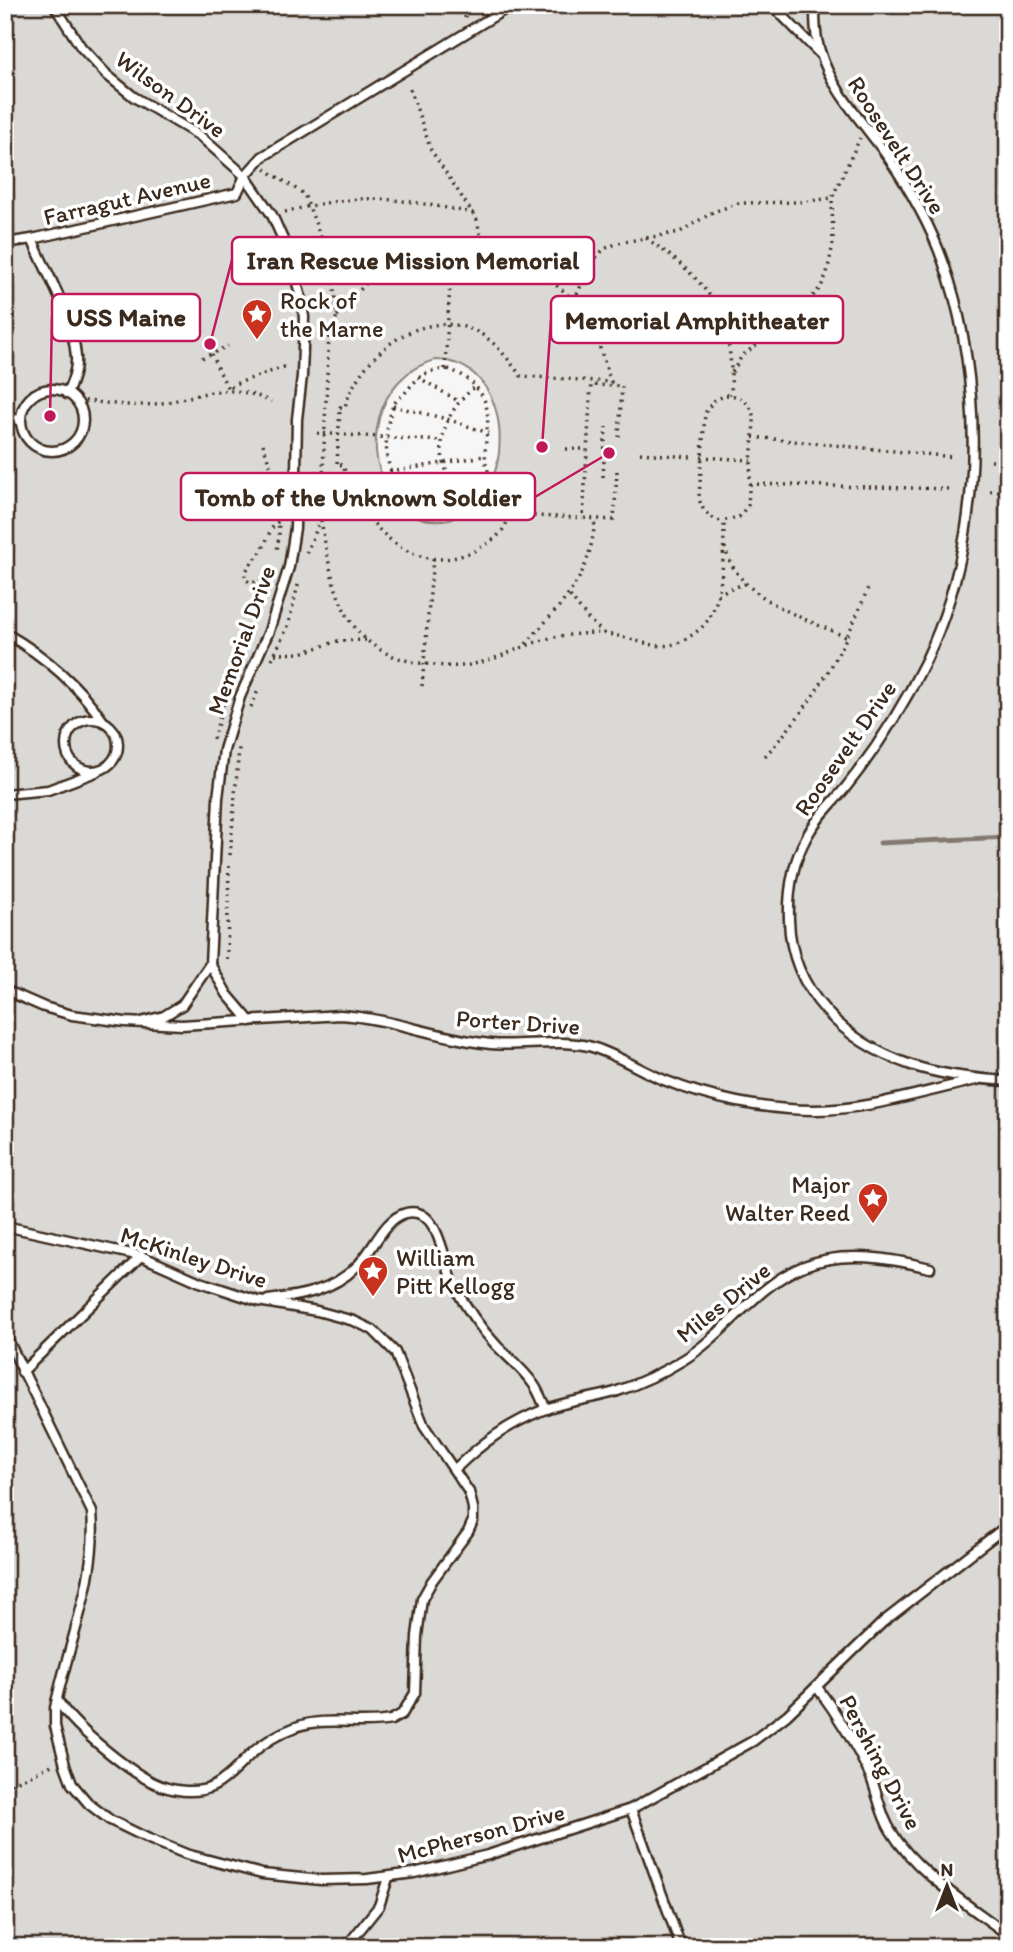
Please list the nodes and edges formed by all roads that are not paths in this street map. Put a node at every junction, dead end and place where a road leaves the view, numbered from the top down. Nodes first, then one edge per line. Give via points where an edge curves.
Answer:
1 (54, 5) edge
2 (512, 5) edge
3 (772, 5) edge
4 (815, 5) edge
5 (822, 57) junction
6 (245, 176) junction
7 (32, 239) junction
8 (5, 243) edge
9 (67, 394) junction
10 (5, 418) edge
11 (20, 420) junction
12 (5, 632) edge
13 (104, 722) junction
14 (106, 766) junction
15 (5, 794) edge
16 (210, 964) junction
17 (5, 990) edge
18 (250, 1021) junction
19 (141, 1022) junction
20 (980, 1079) junction
21 (1008, 1081) edge
22 (5, 1226) edge
23 (141, 1256) junction
24 (930, 1268) dead end
25 (258, 1301) junction
26 (5, 1334) edge
27 (22, 1371) junction
28 (546, 1409) junction
29 (456, 1469) junction
30 (1008, 1525) edge
31 (817, 1687) junction
32 (57, 1699) junction
33 (631, 1809) junction
34 (388, 1878) junction
35 (1008, 1935) edge
36 (346, 1947) edge
37 (681, 1947) edge

1 - 6 lane, Wilson Drive via 81,47 107,75 134,97 200,136
2 - 6 lane via 262,157
3 - 5 lane
4 - 5 lane, Roosevelt Drive
5 - 20 lane, Roosevelt Drive via 831,78 891,162 938,250 967,353 973,423 970,506 951,590 927,657 883,736 807,835 797,857 790,885 789,927 807,986 841,1027 912,1065
6 - 7 lane, Farragut Avenue via 237,193
6 - 16 lane, Memorial Drive via 272,215 289,253 304,317 302,376 289,567 224,750
7 - 8 lane, Farragut Avenue
7 - 9 lane via 70,326 76,359
9 - 11 lane via 53,389 34,395
9 - 11 lane via 83,415 83,426 64,449 35,446
10 - 11 lane
12 - 13 lane via 69,678
13 - 14 lane via 118,744
13 - 14 lane via 78,723 69,732 66,748 81,769
14 - 15 lane via 48,790
16 - 18 lane
16 - 19 lane via 182,1005
17 - 19 lane, Porter Drive via 72,1015
18 - 19 lane, Porter Drive
18 - 20 lane, Porter Drive via 349,1016 468,1041 580,1045 690,1090 787,1109 858,1107
20 - 21 lane, Roosevelt Drive
22 - 23 lane, McKinley Drive
23 - 25 lane, McKinley Drive
23 - 27 lane
24 - 28 lane, Miles Drive via 856,1257 805,1265 770,1286 683,1360 616,1391
25 - 28 lane via 305,1296 329,1286 358,1266 390,1224 401,1215 418,1212 434,1225 449,1275 478,1325 534,1385
25 - 29 lane, McKinley Drive via 354,1321 385,1340 395,1352 424,1426
26 - 27 lane, McPherson Drive
27 - 32 lane, McPherson Drive via 92,1512 90,1570
28 - 29 lane, Miles Drive via 484,1441
29 - 32 lane, McKinley Drive via 469,1492 473,1521 422,1599 415,1693 402,1714 379,1722 299,1726 271,1740 214,1786 192,1791 168,1788 137,1772 82,1728
30 - 31 lane, McPherson Drive via 883,1622
31 - 33 lane, McPherson Drive via 753,1741
31 - 35 lane, Pershing Drive via 861,1758 892,1834 916,1863
32 - 34 lane, McPherson Drive via 55,1726 72,1784 110,1821 186,1854 262,1874 321,1880
33 - 34 lane, McPherson Drive via 488,1855
33 - 37 lane
34 - 36 lane via 379,1906

